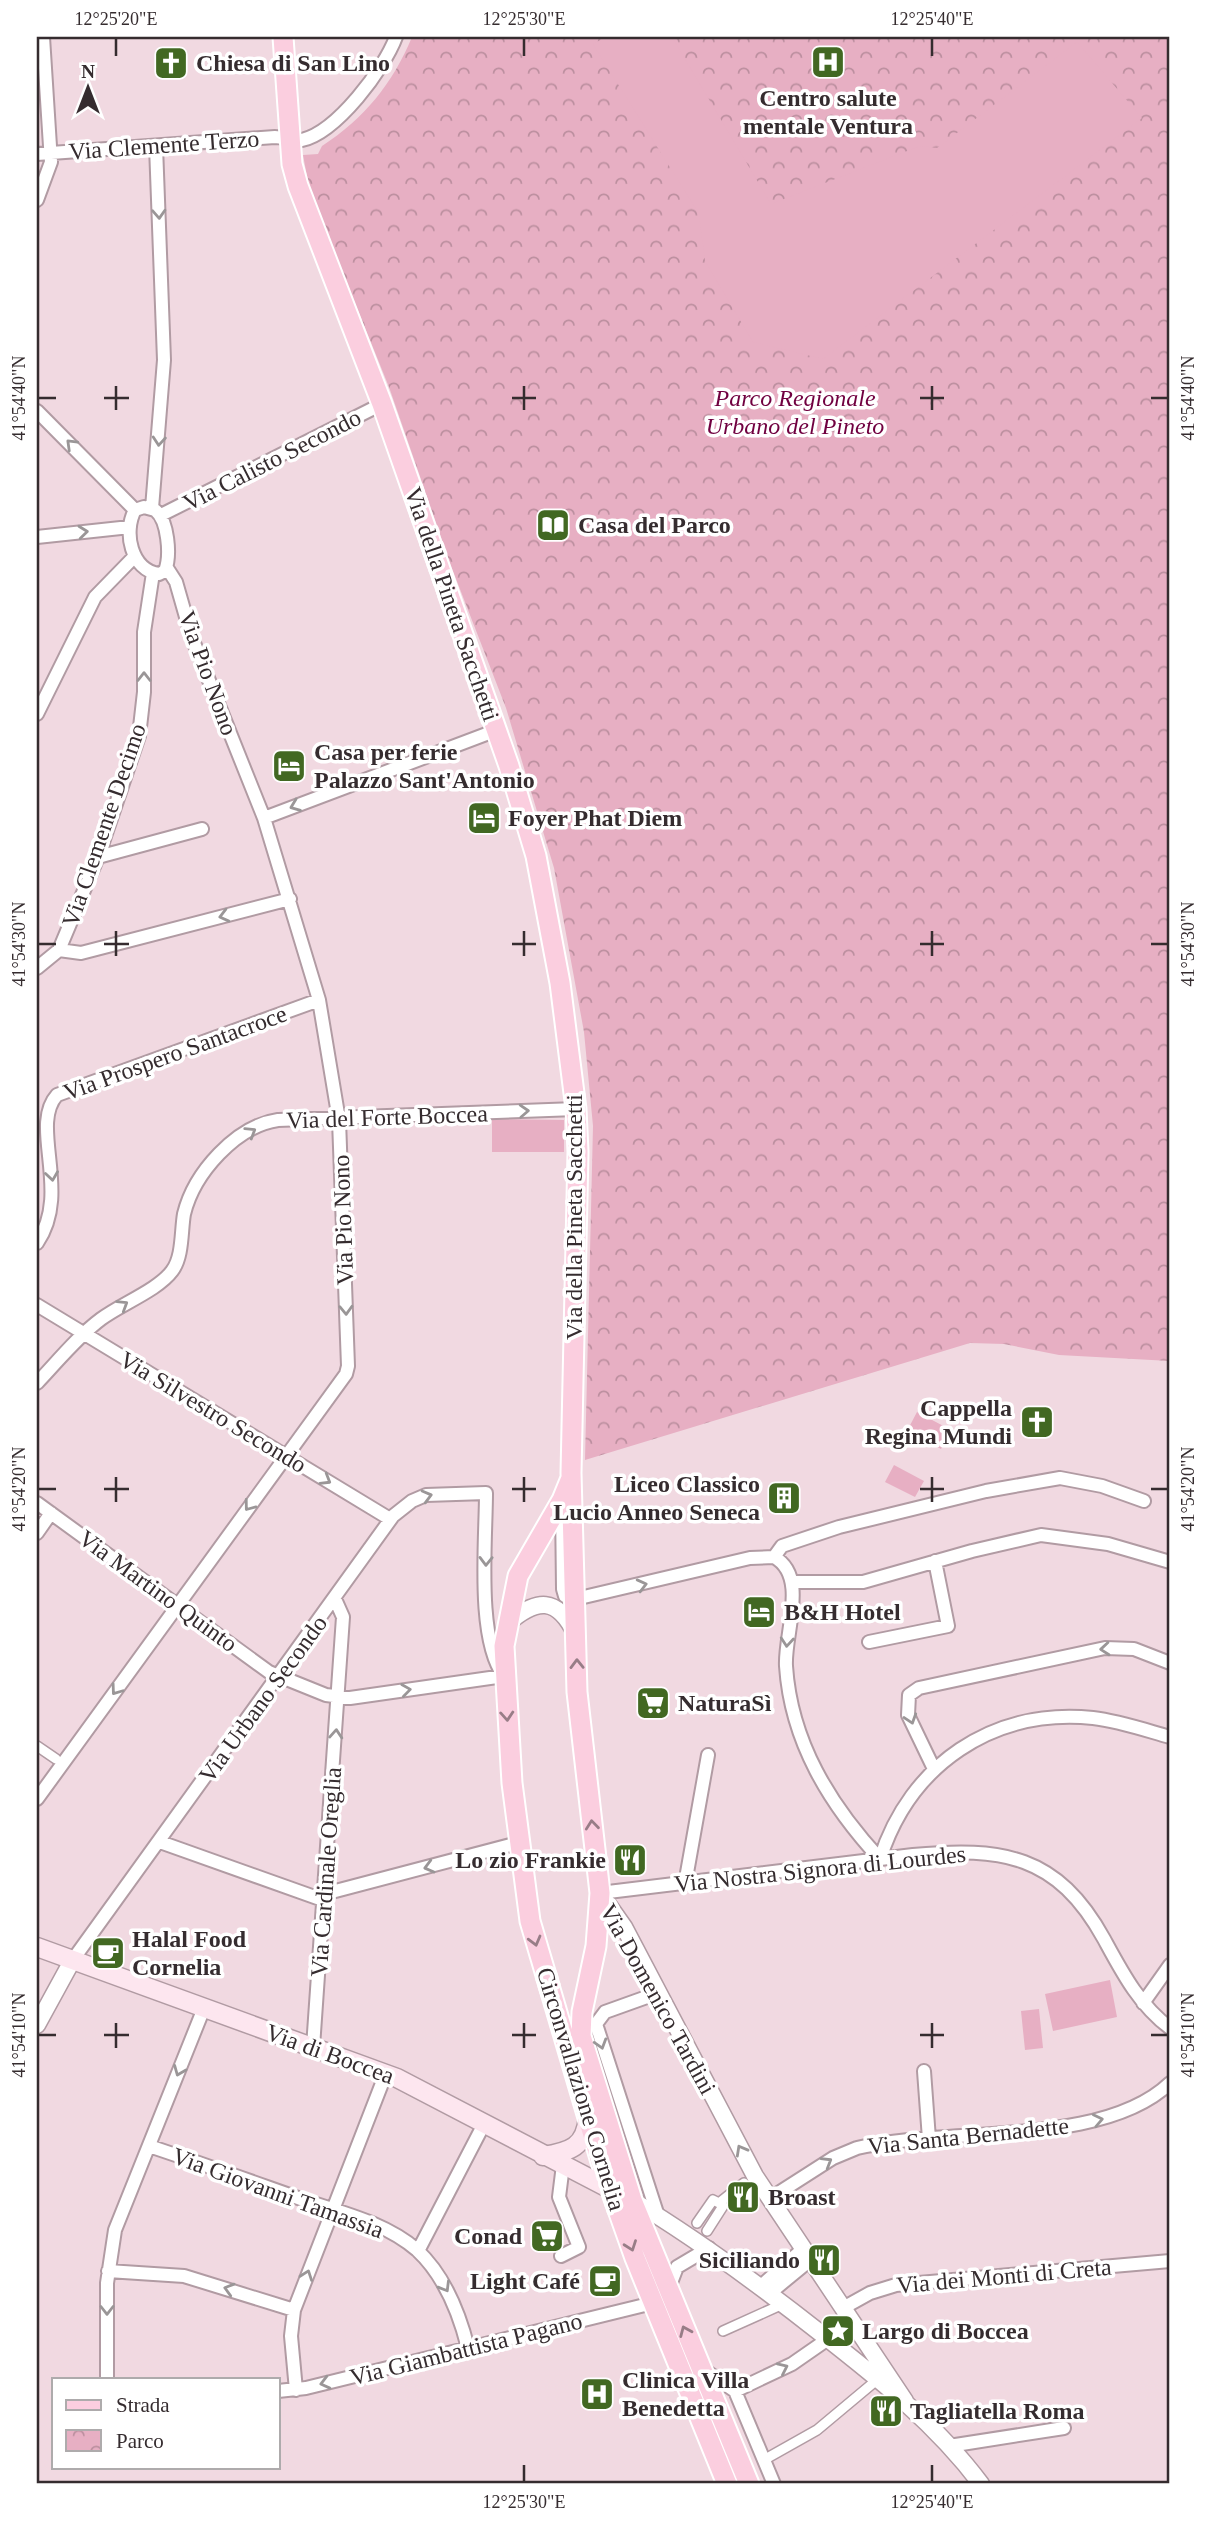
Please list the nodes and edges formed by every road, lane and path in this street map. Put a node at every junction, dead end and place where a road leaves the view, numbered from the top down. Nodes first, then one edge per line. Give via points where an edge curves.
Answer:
1 (43, 37) edge
2 (284, 37) edge
3 (396, 37) edge
4 (290, 138) junction
5 (156, 146) junction
6 (51, 153) junction
7 (37, 154) edge
8 (37, 200) edge
9 (382, 404) junction
10 (37, 411) edge
11 (135, 510) junction
12 (157, 512) junction
13 (130, 527) junction
14 (37, 537) edge
15 (134, 557) junction
16 (166, 568) junction
17 (153, 573) junction
18 (37, 714) edge
19 (497, 730) junction
20 (264, 818) junction
21 (202, 829) dead end
22 (98, 857) junction
23 (290, 899) junction
24 (59, 950) junction
25 (37, 968) edge
26 (318, 1000) junction
27 (576, 1109) junction
28 (339, 1120) junction
29 (37, 1243) edge
30 (37, 1306) edge
31 (85, 1333) junction
32 (37, 1383) edge
33 (286, 1456) junction
34 (571, 1477) junction
35 (486, 1493) joint
36 (562, 1500) junction
37 (1144, 1501) dead end
38 (37, 1503) edge
39 (51, 1513) junction
40 (390, 1519) junction
41 (37, 1533) edge
42 (774, 1557) junction
43 (935, 1560) junction
44 (1170, 1562) edge
45 (793, 1582) junction
46 (335, 1599) junction
47 (575, 1600) junction
48 (178, 1604) junction
49 (508, 1623) junction
50 (576, 1636) junction
51 (869, 1642) dead end
52 (1170, 1662) edge
53 (504, 1676) junction
54 (279, 1678) junction
55 (338, 1697) junction
56 (1170, 1737) edge
57 (37, 1746) edge
58 (708, 1755) dead end
59 (56, 1759) dead end
60 (934, 1769) junction
61 (37, 1799) edge
62 (160, 1842) junction
63 (518, 1843) junction
64 (880, 1859) junction
65 (685, 1884) junction
66 (600, 1893) junction
67 (324, 1897) junction
68 (37, 1947) edge
69 (72, 1961) junction
70 (1170, 1965) edge
71 (657, 1993) junction
72 (1143, 2003) junction
73 (204, 2008) junction
74 (37, 2025) edge
75 (1170, 2028) edge
76 (313, 2047) junction
77 (924, 2071) dead end
78 (386, 2073) junction
79 (1170, 2082) edge
80 (588, 2118) junction
81 (485, 2122) junction
82 (929, 2139) junction
83 (149, 2146) junction
84 (543, 2156) junction
85 (563, 2165) junction
86 (744, 2183) dead end
87 (610, 2189) junction
88 (769, 2199) junction
89 (632, 2200) junction
90 (719, 2203) junction
91 (331, 2209) junction
92 (658, 2216) junction
93 (697, 2223) dead end
94 (707, 2231) dead end
95 (709, 2248) junction
96 (418, 2251) junction
97 (806, 2255) junction
98 (561, 2256) dead end
99 (1170, 2261) edge
100 (108, 2271) junction
101 (765, 2290) junction
102 (661, 2298) junction
103 (783, 2304) junction
104 (843, 2308) junction
105 (294, 2310) junction
106 (723, 2331) dead end
107 (828, 2339) junction
108 (468, 2348) junction
109 (701, 2368) junction
110 (107, 2378) edge
111 (878, 2379) junction
112 (296, 2390) junction
113 (280, 2391) edge
114 (735, 2391) junction
115 (905, 2401) junction
116 (1064, 2428) dead end
117 (949, 2446) junction
118 (769, 2457) dead end
119 (974, 2482) edge
120 (727, 2484) edge
121 (749, 2484) edge
122 (774, 2484) edge

1 - 6 street
2 - 4 main road, Via della Pineta Sacchetti
3 - 4 street, Via Clemente Terzo via 358,98 312,135 303,140
4 - 5 street, Via Clemente Terzo
4 - 9 main road, Via della Pineta Sacchetti via 302,196
5 - 6 street, Via Clemente Terzo
5 -> 12 street via 164,360
6 - 7 street, Via Clemente Terzo
6 - 8 street
9 - 12 street, Via Calisto Secondo
9 - 19 main road, Via della Pineta Sacchetti
11 -> 10 street
11 - 12 street
11 - 13 street
12 - 16 street
14 -> 13 street
13 - 15 street
15 - 17 street
15 - 18 street via 95,597
16 - 17 street
16 - 20 street, Via Pio Nono via 176,582 194,643
22 -> 17 street, Via Clemente Decimo via 141,728 144,632
19 -> 20 street
19 - 27 main road, Via della Pineta Sacchetti via 531,836 550,917
20 - 23 street, Via Pio Nono
21 - 22 street
22 - 24 street, Via Clemente Decimo
23 -> 24 street via 81,953
23 - 26 street, Via Pio Nono
24 - 25 street
26 - 28 street, Via Pio Nono
26 -> 29 street, Via Prospero Santacroce via 57,1095 48,1125 54,1201
28 -> 27 street, Via del Forte Boccea
27 - 34 main road, Via della Pineta Sacchetti via 578,1262
31 -> 28 street, Via del Forte Boccea via 171,1273 189,1199 218,1154 269,1122
28 -> 33 street, Via Pio Nono via 348,1366
30 - 31 street, Via Silvestro Secondo
31 - 32 street, Via del Forte Boccea
31 - 33 street, Via Silvestro Secondo
33 -> 40 street, Via Silvestro Secondo
33 -> 48 street, Via Pio Nono
34 - 36 main road, Circonvallazione Cornelia
34 - 47 main road, Via Domenico Tardini
40 -> 35 street, Via Urbano Secondo via 426,1495
35 -> 53 street, Circonvallazione Cornelia via 486,1618
36 - 47 street, Via Domenico Tardini via 563,1592
36 - 49 main road, Circonvallazione Cornelia via 518,1576
37 - 42 street via 1060,1478 839,1527 782,1546
38 - 39 street, Via Martino Quinto
39 - 41 street
39 - 48 street, Via Martino Quinto
40 - 46 street, Via Urbano Secondo
42 - 45 street via 787,1568
47 -> 42 street via 750,1558
43 - 44 street via 1048,1535 1118,1546
43 - 45 street via 863,1582
43 - 51 street via 948,1626
45 -> 64 street via 786,1656 789,1692 799,1727 827,1794
46 - 54 street, Via Urbano Secondo
46 - 55 street, Via Cardinale Oreglia via 343,1616
47 - 50 main road, Via Domenico Tardini
48 - 54 street, Via Martino Quinto
48 -> 61 street, Via Pio Nono
49 - 50 street via 530,1608 548,1605 563,1613
49 - 53 main road, Circonvallazione Cornelia
66 -> 50 main road, Via Domenico Tardini via 577,1692
52 -> 60 street via 1134,1649 1105,1648 919,1688 909,1695 907,1711
55 -> 53 street
53 -> 63 main road, Circonvallazione Cornelia
54 - 55 street, Via Martino Quinto
54 - 62 street, Via Urbano Secondo
67 -> 55 street, Via Cardinale Oreglia
56 - 60 street via 1090,1718 1037,1720 977,1740
57 - 59 street
58 - 65 street
60 - 64 street via 901,1808
62 - 67 street
62 - 69 street, Via Urbano Secondo
63 -> 67 street
63 -> 80 main road, Circonvallazione Cornelia via 534,1940
64 - 65 street, Via Nostra Signora di Lourdes
64 - 72 street, Via Nostra Signora di Lourdes via 983,1852 1014,1858 1042,1871 1082,1905
65 - 66 street, Via Nostra Signora di Lourdes
66 - 71 street, Via Domenico Tardini via 624,1927
66 - 89 main road, Circonvallazione Cornelia via 581,2032
67 - 76 street, Via Cardinale Oreglia
68 - 69 main road, Via di Boccea
69 - 73 main road, Via di Boccea
69 - 74 street
70 - 72 street
88 -> 71 street, Via Domenico Tardini
71 -> 92 street, Circonvallazione Cornelia via 605,2012 596,2024
72 - 75 street, Via Nostra Signora di Lourdes
73 - 76 main road, Via di Boccea
73 -> 83 street
76 - 78 main road, Via di Boccea
77 - 82 street
78 - 81 main road, Via di Boccea
78 - 91 street
82 -> 79 street, Via Santa Bernadette via 1096,2121 1136,2108
80 - 84 main road via 585,2137 576,2147
80 - 87 main road, Circonvallazione Cornelia
81 - 84 main road, Via di Boccea
81 - 96 street
88 -> 82 street, Via Santa Bernadette via 850,2150
83 - 91 street, Via Giovanni Tamassia
83 - 100 street via 118,2221
84 - 85 main road, Via di Boccea
85 - 87 main road, Via di Boccea
85 - 98 street via 559,2197 579,2247
86 - 90 street
87 - 89 main road
87 -> 102 main road, Circonvallazione Cornelia
88 - 97 street, Via Domenico Tardini
89 - 92 street
89 - 102 main road, Circonvallazione Cornelia
90 - 93 street via 713,2200
90 - 94 street via 723,2206
91 - 96 street, Via Giovanni Tamassia via 372,2224
105 -> 91 street
92 - 95 street
95 - 101 street
95 - 102 street via 677,2267
96 -> 108 street, Via Giovanni Tamassia via 449,2294
97 - 101 street
97 - 104 street
99 - 104 street, Via dei Monti di Creta via 902,2284
105 -> 100 street via 184,2276
100 -> 110 street
101 - 103 street
102 - 108 street, Via Giambattista Pagano
109 -> 102 main road, Circonvallazione Cornelia
102 - 120 main road, Circonvallazione Cornelia
103 - 106 street
103 - 107 street
104 - 115 street
105 - 112 street via 290,2336
107 - 111 street
114 -> 107 street via 792,2364
108 -> 112 street, Via Giambattista Pagano
109 - 114 street
109 - 121 main road, Circonvallazione Cornelia
111 - 115 street
111 - 118 street via 817,2430
112 - 113 street, Via Giambattista Pagano
114 - 122 street
115 - 117 street
116 - 117 street
117 - 119 street

